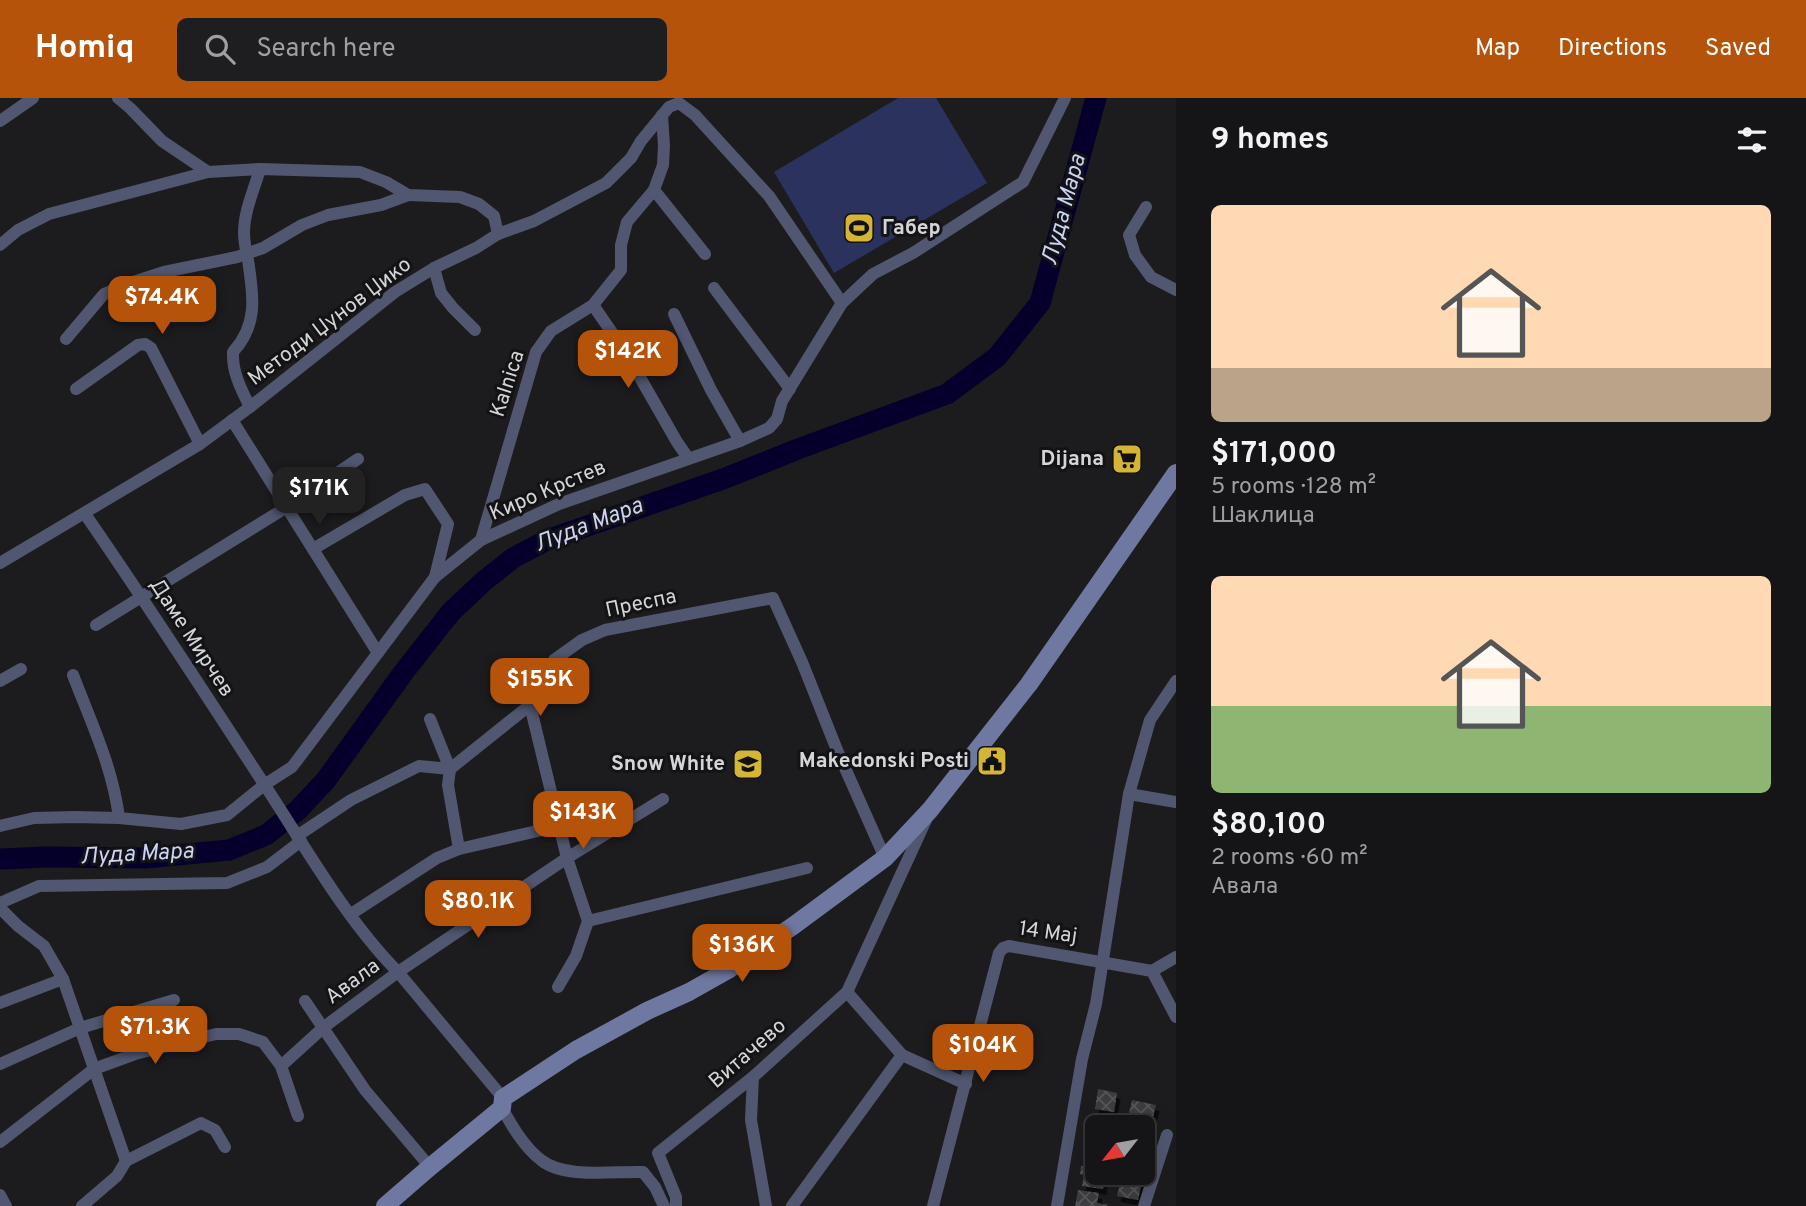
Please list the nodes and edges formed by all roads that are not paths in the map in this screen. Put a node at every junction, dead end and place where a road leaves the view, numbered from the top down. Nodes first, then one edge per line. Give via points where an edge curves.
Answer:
1 (33, 98) edge
2 (118, 98) edge
3 (1065, 98) edge
4 (682, 101) edge
5 (662, 115) junction
6 (0, 121) edge
7 (260, 170) junction
8 (208, 172) junction
9 (653, 190) junction
10 (408, 195) junction
11 (1146, 207) dead end
12 (498, 234) junction
13 (0, 245) edge
14 (247, 254) junction
15 (705, 254) dead end
16 (434, 268) junction
17 (714, 288) dead end
18 (1176, 290) edge
19 (842, 303) junction
20 (593, 305) junction
21 (674, 314) dead end
22 (475, 330) dead end
23 (66, 339) dead end
24 (76, 389) dead end
25 (790, 389) junction
26 (250, 407) junction
27 (232, 420) junction
28 (740, 441) junction
29 (200, 444) junction
30 (688, 458) junction
31 (358, 459) dead end
32 (1176, 473) edge
33 (287, 507) junction
34 (85, 513) junction
35 (481, 540) junction
36 (313, 549) junction
37 (0, 563) edge
38 (435, 577) junction
39 (142, 597) junction
40 (96, 625) dead end
41 (378, 653) junction
42 (21, 669) dead end
43 (73, 675) dead end
44 (0, 681) edge
45 (1176, 681) edge
46 (530, 705) junction
47 (430, 719) dead end
48 (450, 769) junction
49 (264, 785) junction
50 (1129, 794) junction
51 (663, 799) dead end
52 (1176, 802) edge
53 (930, 810) junction
54 (119, 818) junction
55 (0, 826) edge
56 (559, 826) junction
57 (299, 838) junction
58 (458, 849) junction
59 (567, 858) junction
60 (885, 858) junction
61 (807, 868) dead end
62 (0, 906) edge
63 (351, 914) junction
64 (588, 921) junction
65 (1176, 957) edge
66 (1103, 961) junction
67 (1152, 971) junction
68 (398, 972) junction
69 (62, 979) junction
70 (558, 987) dead end
71 (847, 992) junction
72 (174, 1000) dead end
73 (305, 1001) dead end
74 (0, 1003) edge
75 (1176, 1017) edge
76 (324, 1027) junction
77 (80, 1028) junction
78 (902, 1055) junction
79 (0, 1064) edge
80 (281, 1066) junction
81 (94, 1069) junction
82 (752, 1077) junction
83 (966, 1084) junction
84 (503, 1103) junction
85 (298, 1116) dead end
86 (1167, 1135) dead end
87 (0, 1142) edge
88 (225, 1147) dead end
89 (127, 1161) junction
90 (430, 1167) junction
91 (0, 1195) edge
92 (6, 1206) edge
93 (82, 1206) edge
94 (386, 1206) edge
95 (664, 1206) edge
96 (676, 1206) edge
97 (766, 1206) edge
98 (792, 1206) edge
99 (933, 1206) edge
100 (1056, 1206) edge
101 (1144, 1206) edge

1 - 6 street
2 - 8 street via 162,141
3 - 19 street, Киро Крстев via 1023,182 873,274
4 - 5 street, Методи Џунов Џико
4 - 19 street via 769,196
5 - 9 street, Kalnica via 663,165
5 - 12 street, Методи Џунов Џико via 606,183 534,221
7 - 8 street
7 - 10 street via 360,172
7 - 14 street via 245,215
8 - 13 street via 49,215
9 - 15 street
9 - 20 street, Kalnica via 627,222 621,270
10 - 12 street via 460,197 479,204 494,216
10 - 14 street via 328,215
11 - 18 street via 1129,236 1135,255 1151,277
12 - 16 street, Методи Џунов Џико
14 - 23 street via 164,272 104,294
14 - 26 street via 253,294 250,325 233,352 233,364
16 - 22 street via 441,293
16 - 26 street, Методи Џунов Џико via 394,292
17 - 25 street
19 - 25 street, Киро Крстев
20 - 30 street
20 - 35 street, Kalnica via 551,331 536,352
21 - 28 street
24 - 29 street via 145,344
25 - 28 street, Киро Крстев via 769,428
26 - 27 street, Методи Џунов Џико
27 - 29 street, Методи Џунов Џико
27 - 33 street
28 - 30 street, Киро Крстев
29 - 34 street, Методи Џунов Џико
30 - 35 street, Киро Крстев via 559,503
31 - 33 street
32 - 53 main road via 1029,684
33 - 36 street
33 - 39 street
34 - 37 street, Методи Џунов Џико
34 - 39 street, Даме Мирчев
35 - 38 street, Киро Крстев
36 - 38 street via 405,495 425,489 448,524
36 - 41 street
38 - 41 street, Киро Крстев
39 - 40 street
39 - 49 street, Даме Мирчев
41 - 49 street, Киро Крстев via 292,767
42 - 44 street
43 - 54 street via 116,793
45 - 50 street via 1150,720
46 - 48 street, Преспа
46 - 56 street
46 - 60 street, Преспа via 554,660 582,640 605,630 773,598
47 - 48 street
48 - 57 street via 419,766 351,800
48 - 58 street via 448,785
49 - 54 street, Киро Крстев via 227,815 181,824
49 - 57 street, Даме Мирчев
50 - 52 street
50 - 66 street
51 - 59 street, Авала
53 - 60 main road
53 - 71 street, Витачево
54 - 55 street, Киро Крстев via 34,818
56 - 58 street
56 - 59 street
57 - 62 street via 267,867 227,883 39,886
57 - 63 street, Даме Мирчев
58 - 63 street
59 - 64 street
59 - 68 street, Авала
60 - 84 main road via 728,970 576,1050
61 - 64 street
62 - 69 street via 44,946
63 - 68 street, Даме Мирчев
64 - 70 street via 576,956
65 - 67 street
66 - 67 street
66 - 83 street, 14 Мај via 1003,948
66 - 100 street
67 - 75 street
68 - 76 street, Авала
68 - 84 street, Даме Мирчев
69 - 74 street
69 - 77 street
71 - 78 street
71 - 82 street, Витачево
72 - 77 street
73 - 76 street
76 - 80 street, Авала
76 - 90 street via 365,1090
77 - 79 street
77 - 81 street
78 - 83 street
78 - 98 street
80 - 81 street via 262,1042 239,1034 216,1034
80 - 85 street
81 - 87 street
81 - 89 street
82 - 96 street, Витачево via 658,1153
82 - 97 street via 751,1121
83 - 99 street, 14 Мај
84 - 90 main road
84 - 95 street, Даме Мирчев via 513,1128 542,1162 578,1173 643,1172
86 - 101 street
88 - 89 street via 215,1130 201,1123
89 - 93 street via 117,1176
90 - 94 main road
91 - 92 street

